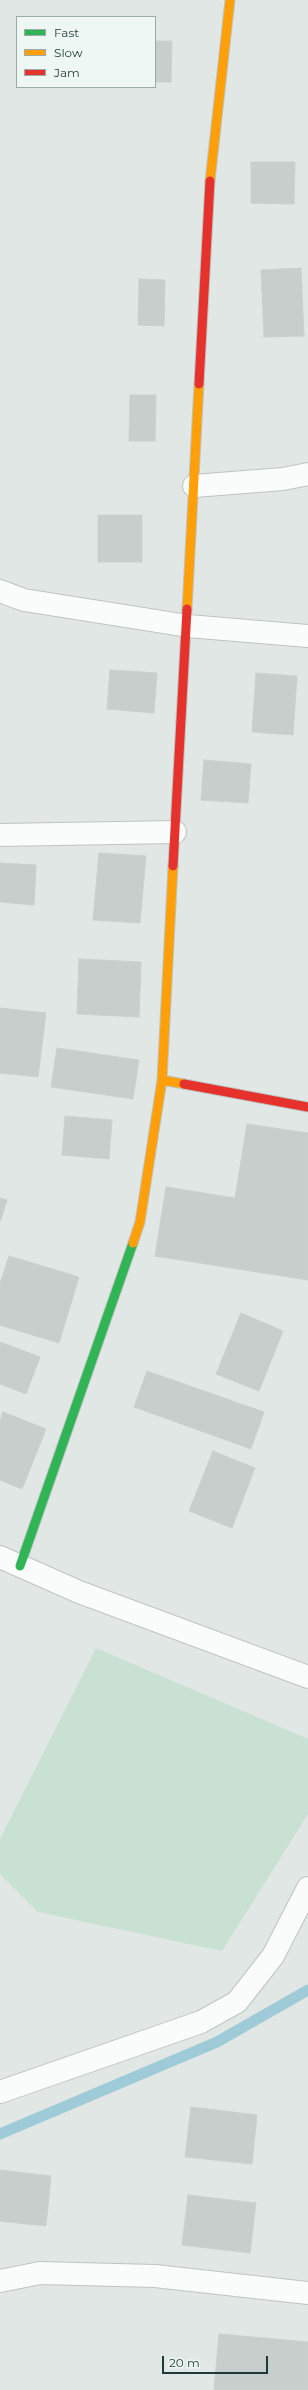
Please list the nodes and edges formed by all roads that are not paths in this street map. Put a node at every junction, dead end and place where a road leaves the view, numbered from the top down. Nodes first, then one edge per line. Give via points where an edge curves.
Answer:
1 (230, 0) edge
2 (308, 474) edge
3 (194, 486) junction
4 (0, 591) edge
5 (188, 626) junction
6 (308, 636) edge
7 (175, 832) junction
8 (0, 835) edge
9 (162, 1080) junction
10 (308, 1107) edge
11 (0, 1557) edge
12 (20, 1566) junction
13 (308, 1677) edge
14 (308, 1888) edge
15 (0, 2092) edge
16 (0, 2281) edge
17 (308, 2293) edge

1 - 3 street via 210,179
2 - 3 street via 283,479
3 - 5 street
4 - 5 street via 24,600
5 - 6 street
5 - 7 street
7 - 8 street
7 - 9 street
9 - 10 street
9 - 12 street via 140,1222
11 - 12 street
12 - 13 street via 80,1592
14 - 15 street via 272,1956 237,2002 201,2022
16 - 17 street via 40,2273 155,2276

